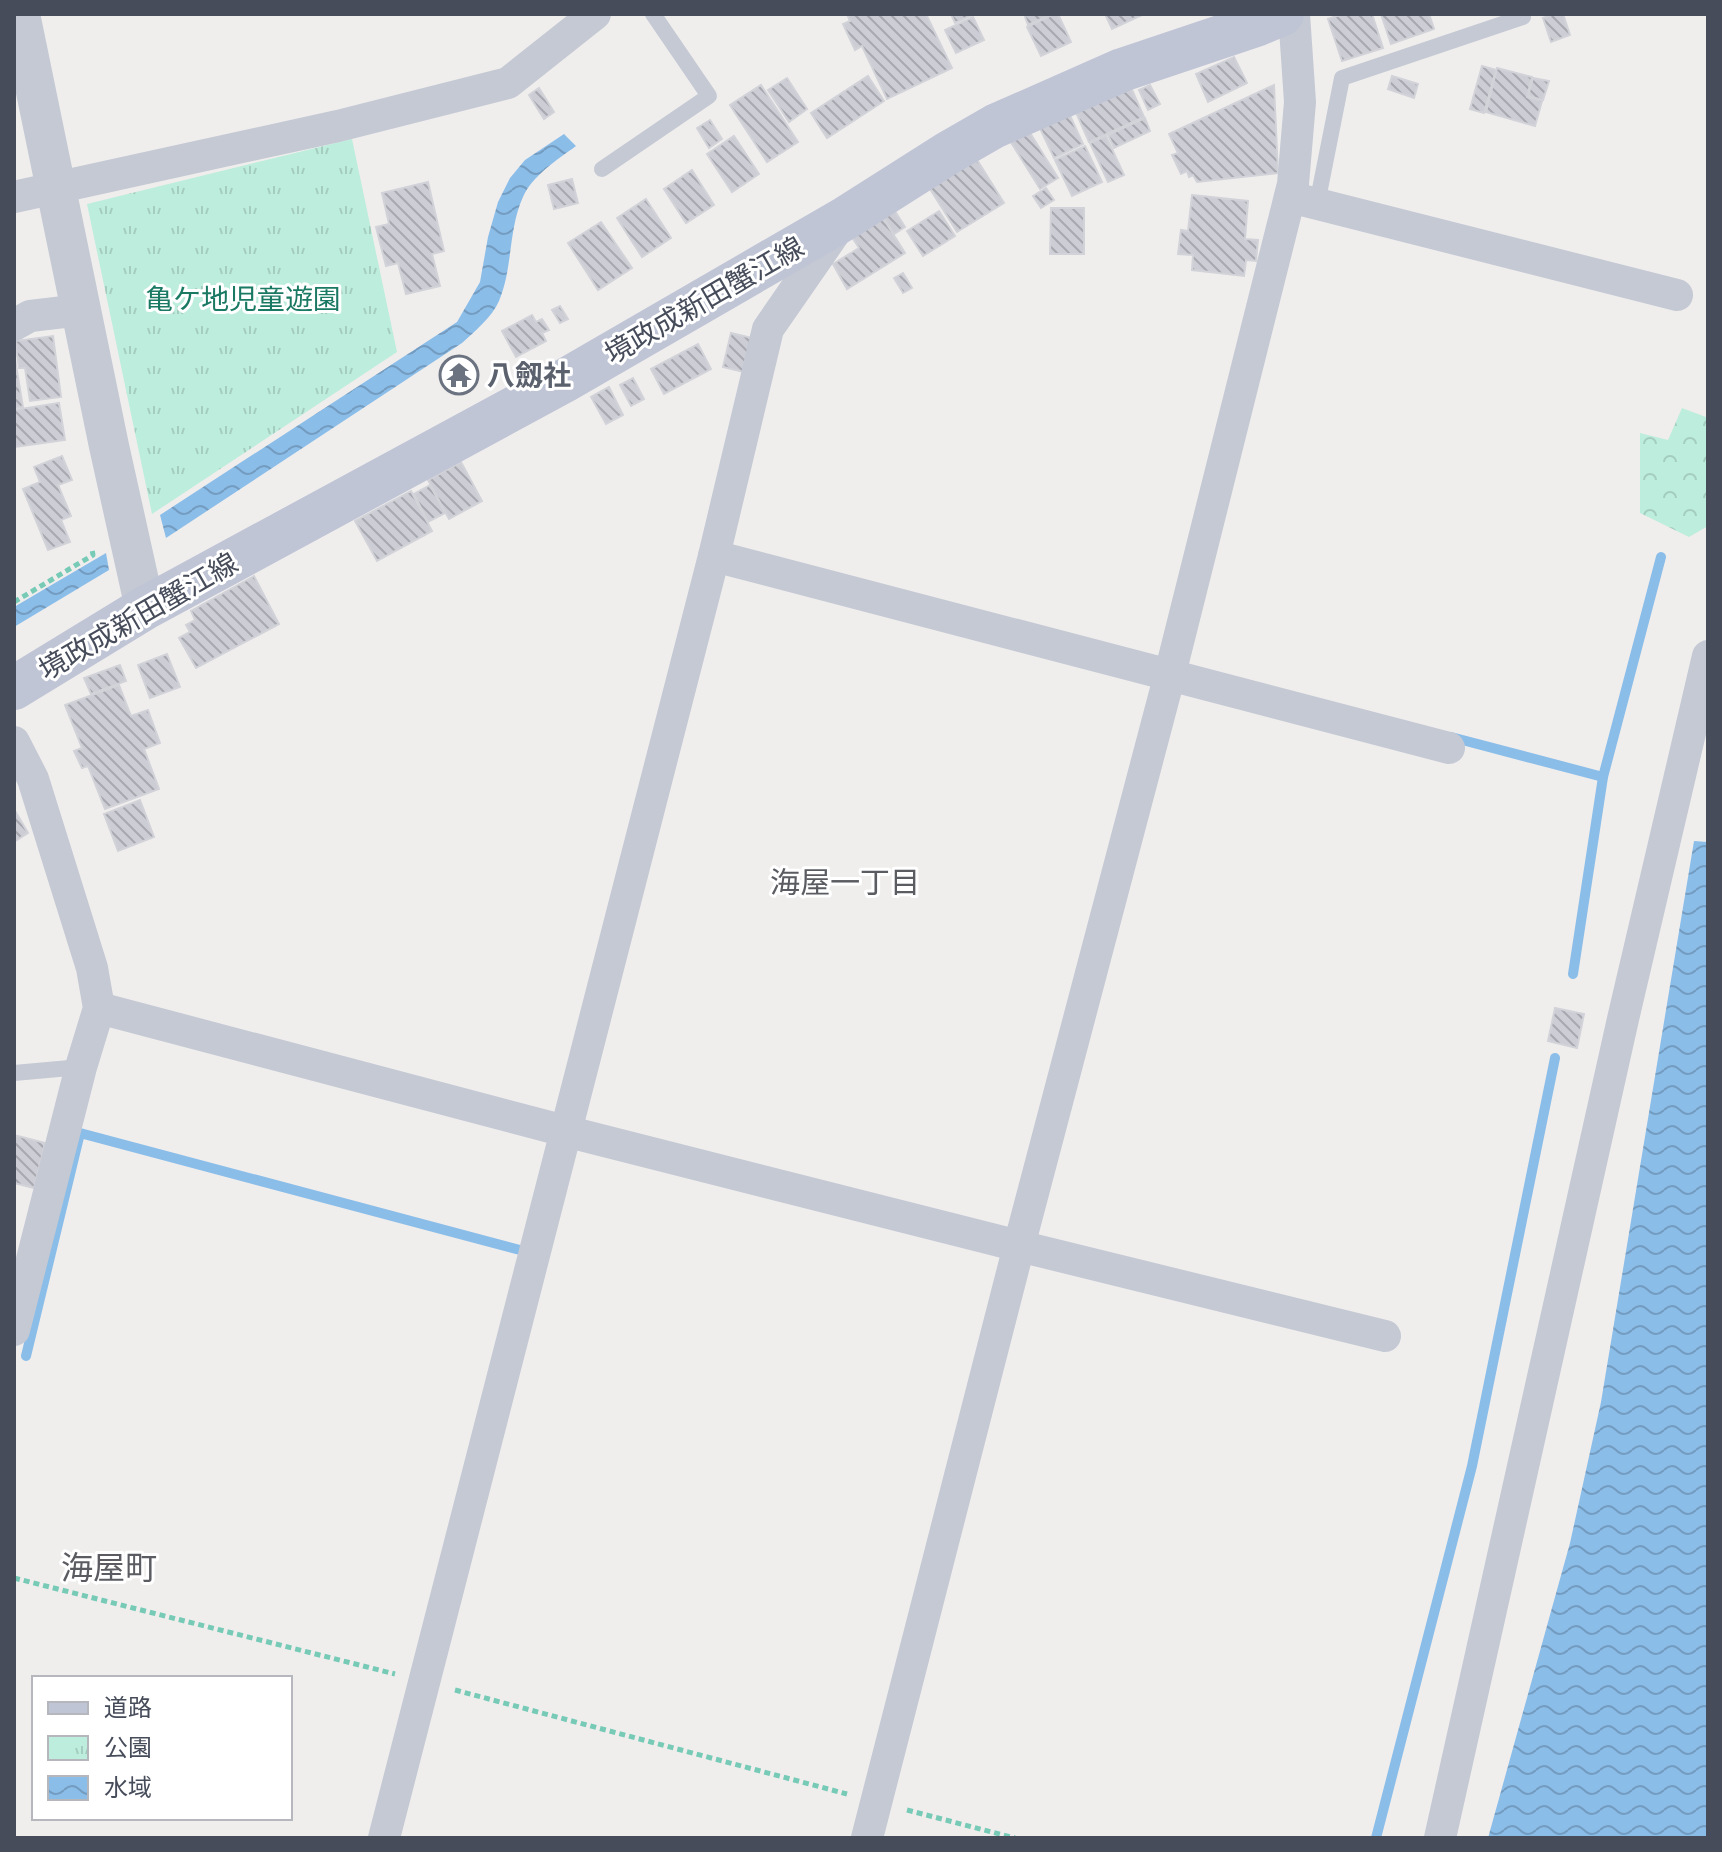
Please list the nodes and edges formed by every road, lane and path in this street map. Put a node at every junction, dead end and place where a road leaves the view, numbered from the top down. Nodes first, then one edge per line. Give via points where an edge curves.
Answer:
1 (20, 14) edge
2 (595, 14) edge
3 (653, 14) edge
4 (1271, 17) edge
5 (1523, 17) dead end
6 (602, 169) dead end
7 (56, 189) junction
8 (14, 197) edge
9 (1303, 200) junction
10 (844, 219) junction
11 (1677, 295) dead end
12 (81, 310) junction
13 (14, 325) edge
14 (92, 541) dead end
15 (714, 556) junction
16 (14, 602) edge
17 (145, 608) junction
18 (1708, 656) edge
19 (1170, 674) junction
20 (14, 688) edge
21 (14, 742) edge
22 (1449, 748) dead end
23 (99, 1008) junction
24 (81, 1067) junction
25 (14, 1073) edge
26 (565, 1131) junction
27 (1019, 1246) junction
28 (14, 1330) edge
29 (1385, 1336) dead end
30 (876, 1802) junction
31 (384, 1838) edge
32 (867, 1838) edge
33 (1015, 1838) edge
34 (1440, 1838) edge

1 - 7 street
2 - 7 street via 508,83
3 - 6 lane via 709,96
4 - 9 street via 1300,102 1293,184
4 - 10 main road, 境政成新田蟹江線 via 1122,70 995,126
5 - 9 lane via 1342,78
7 - 8 street
7 - 12 street
9 - 11 street
9 - 19 street
10 - 15 street via 768,329
10 - 17 main road, 境政成新田蟹江線 via 564,381
12 - 13 street via 30,316
12 - 17 street
14 - 16 path via 93,555
15 - 19 street
15 - 26 street
17 - 20 main road, 境政成新田蟹江線
18 - 34 street
19 - 22 street
19 - 27 street
21 - 23 street via 33,779 92,968
23 - 24 street
23 - 26 street
24 - 25 lane
24 - 28 street
26 - 27 street
26 - 31 street
27 - 29 street
27 - 30 street
30 - 32 street
30 - 33 path

